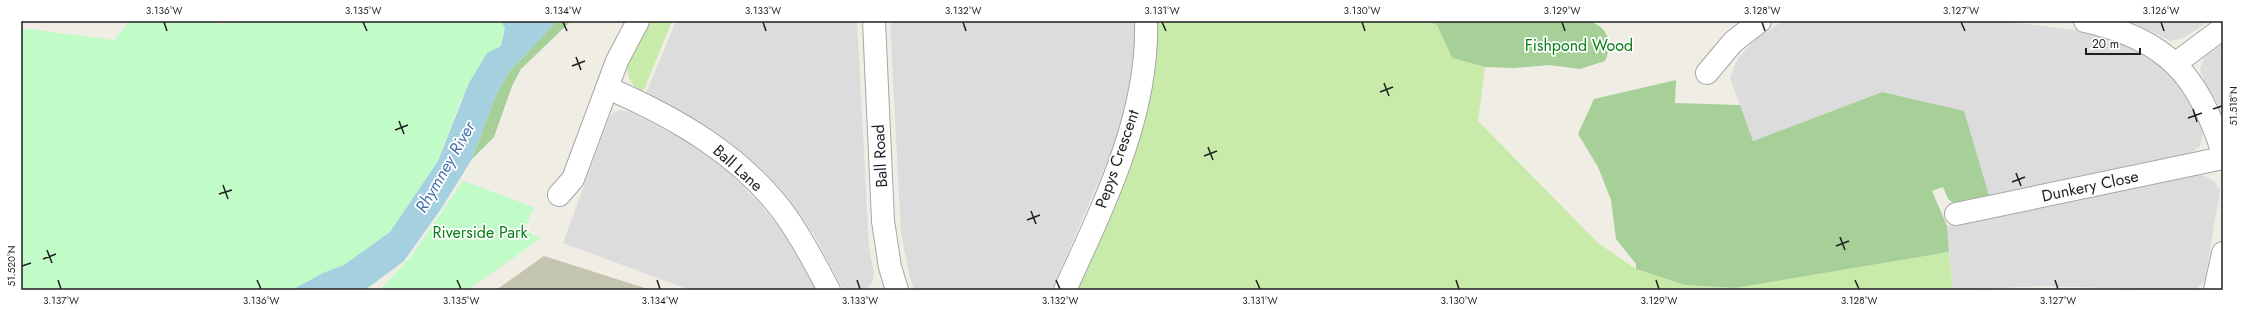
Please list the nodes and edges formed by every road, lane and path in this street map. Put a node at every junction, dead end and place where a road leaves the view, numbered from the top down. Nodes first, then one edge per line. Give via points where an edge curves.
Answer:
1 (638, 21) edge
2 (874, 21) edge
3 (1146, 21) edge
4 (1760, 21) edge
5 (2085, 21) edge
6 (2223, 28) edge
7 (2176, 64) junction
8 (1707, 73) dead end
9 (608, 88) junction
10 (2223, 154) edge
11 (2223, 158) edge
12 (559, 195) dead end
13 (1956, 214) dead end
14 (2223, 253) edge
15 (829, 290) edge
16 (897, 290) edge
17 (1065, 290) edge
18 (2215, 290) edge

1 - 9 street via 617,61
2 - 16 street, Ball Road via 883,221 890,267
3 - 17 street, Pepys Crescent via 1144,64 1131,125 1109,188
4 - 8 street via 1733,42
5 - 7 street via 2112,28 2141,40
6 - 7 street
7 - 10 street via 2199,94 2215,127
9 - 12 street via 573,179
9 - 15 street, Ball Lane via 688,128 711,143 757,182 799,235
11 - 13 street, Dunkery Close
14 - 18 street

